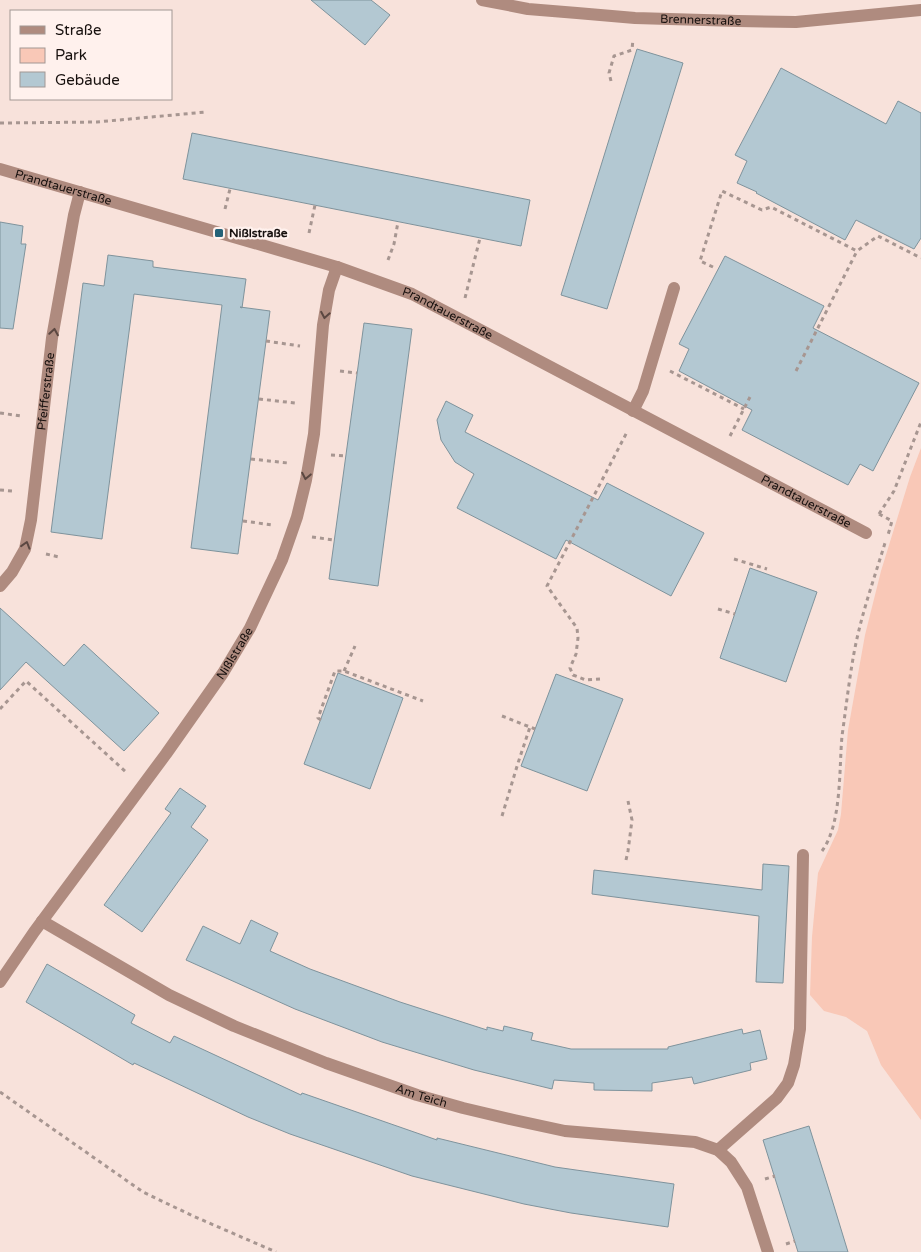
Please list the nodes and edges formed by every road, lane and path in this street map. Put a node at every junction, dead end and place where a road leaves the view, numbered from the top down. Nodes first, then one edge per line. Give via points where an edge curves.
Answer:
1 (482, 0) edge
2 (921, 10) edge
3 (633, 36) dead end
4 (611, 81) dead end
5 (206, 112) dead end
6 (0, 123) edge
7 (0, 169) edge
8 (230, 189) dead end
9 (80, 192) junction
10 (314, 205) dead end
11 (225, 209) dead end
12 (398, 222) dead end
13 (309, 233) dead end
14 (480, 238) dead end
15 (857, 252) junction
16 (921, 258) edge
17 (388, 260) dead end
18 (337, 268) junction
19 (713, 268) dead end
20 (674, 288) dead end
21 (464, 299) dead end
22 (266, 341) dead end
23 (301, 346) dead end
24 (667, 370) dead end
25 (340, 371) dead end
26 (796, 371) dead end
27 (357, 373) dead end
28 (750, 397) dead end
29 (259, 398) dead end
30 (296, 403) dead end
31 (744, 409) junction
32 (633, 411) junction
33 (0, 413) edge
34 (21, 416) dead end
35 (921, 422) edge
36 (627, 432) dead end
37 (730, 436) dead end
38 (330, 455) dead end
39 (346, 456) dead end
40 (251, 459) dead end
41 (288, 463) dead end
42 (0, 490) edge
43 (12, 491) dead end
44 (879, 514) junction
45 (243, 520) dead end
46 (273, 525) dead end
47 (866, 533) joint
48 (312, 537) dead end
49 (334, 540) dead end
50 (46, 554) dead end
51 (58, 557) dead end
52 (734, 559) dead end
53 (767, 569) dead end
54 (0, 586) edge
55 (718, 609) dead end
56 (735, 614) dead end
57 (355, 646) dead end
58 (344, 671) junction
59 (600, 680) dead end
60 (423, 701) dead end
61 (0, 709) edge
62 (502, 716) dead end
63 (321, 720) dead end
64 (530, 727) junction
65 (535, 729) dead end
66 (129, 774) dead end
67 (628, 801) dead end
68 (502, 816) dead end
69 (803, 855) joint
70 (626, 860) dead end
71 (42, 922) junction
72 (0, 982) edge
73 (0, 1092) edge
74 (718, 1150) junction
75 (276, 1252) edge
76 (768, 1252) edge

1 - 2 street, Brennerstraße via 567,13 738,21 796,22
3 - 4 path via 632,50 614,56 609,72
5 - 6 path via 96,122
7 - 9 street, Prandtauerstraße
8 - 11 path
9 - 18 street, Prandtauerstraße
54 -> 9 street, Pfeifferstraße via 26,549 32,520 52,338
10 - 13 path
12 - 17 path
14 - 21 path
15 - 16 path via 878,236
15 - 19 path via 771,207 762,210 722,191 700,261
15 - 26 path
18 - 32 street, Prandtauerstraße via 412,294
18 -> 71 street, Nißlstraße via 329,290 323,326 314,434 306,480 282,560 250,628 223,673
20 - 32 street via 643,391
22 - 23 path
24 - 31 path
25 - 27 path
28 - 31 path
29 - 30 path
31 - 37 path
32 - 47 street, Prandtauerstraße
33 - 34 path
35 - 44 path via 894,491
36 - 59 path via 548,586 577,628 576,654 570,668 573,675 586,680
38 - 39 path
40 - 41 path
42 - 43 path
44 - 47 path
44 - 69 path via 892,521 854,652 833,828 824,849 818,854
45 - 46 path
48 - 49 path
50 - 51 path
52 - 53 path
55 - 56 path
57 - 58 path
58 - 60 path
58 - 63 path via 335,671 318,718
61 - 66 path via 26,681
62 - 64 path
64 - 65 path
64 - 68 path
67 - 70 path via 632,820
69 - 74 street via 800,1029 794,1065 788,1083 777,1098
71 - 72 street, Nißlstraße
71 - 74 street, Am Teich via 169,995 234,1026 417,1095 565,1131 695,1142
73 - 75 path via 143,1192
74 - 76 street, Am Teich via 731,1162 747,1186

